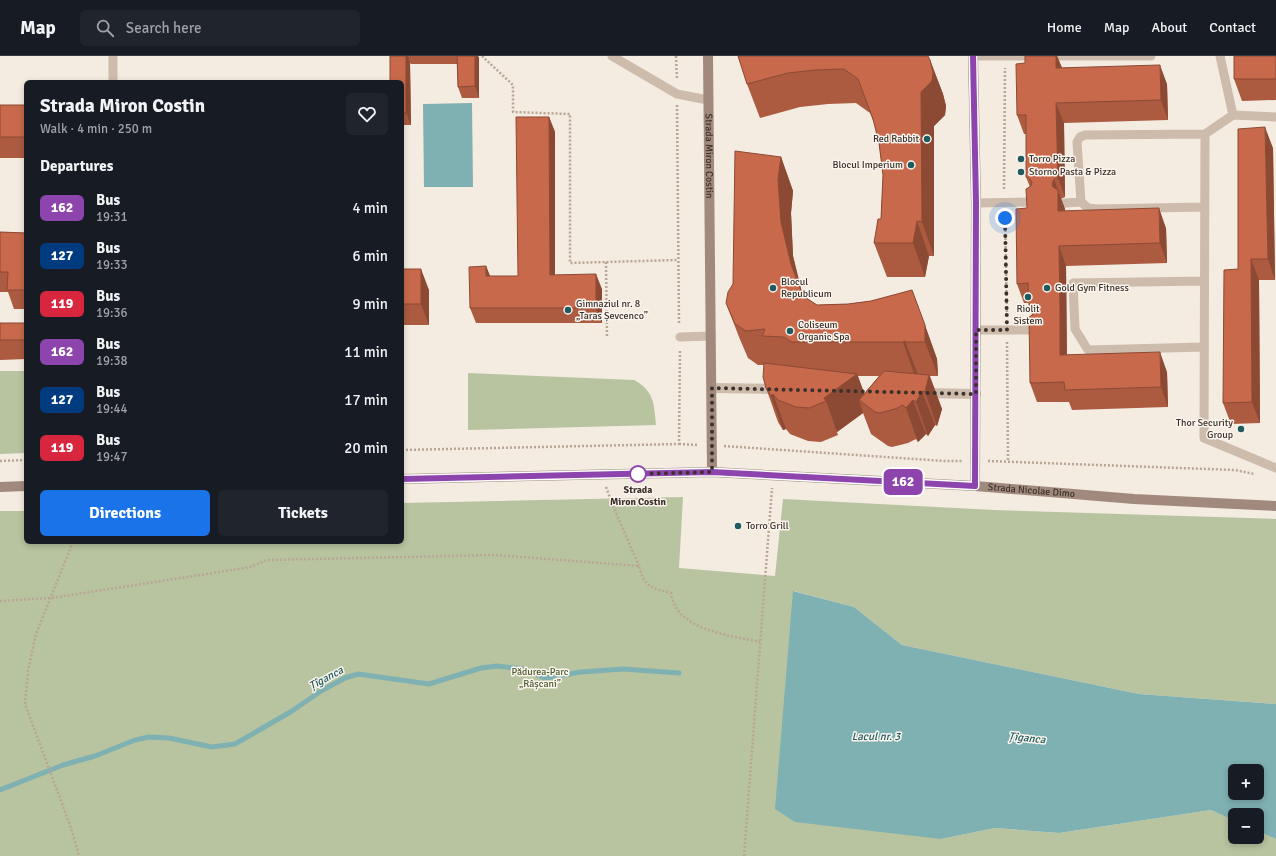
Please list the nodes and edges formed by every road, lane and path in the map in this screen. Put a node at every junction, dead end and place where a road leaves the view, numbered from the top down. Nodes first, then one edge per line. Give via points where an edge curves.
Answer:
1 (113, 56) edge
2 (482, 56) edge
3 (612, 56) edge
4 (676, 56) edge
5 (708, 56) edge
6 (973, 56) edge
7 (1151, 56) edge
8 (1220, 56) edge
9 (1005, 57) edge
10 (113, 80) edge
11 (677, 94) junction
12 (708, 100) junction
13 (1233, 115) junction
14 (1276, 117) edge
15 (1205, 134) junction
16 (976, 202) junction
17 (1004, 202) junction
18 (1033, 202) edge
19 (1081, 202) junction
20 (1065, 203) dead end
21 (1204, 208) junction
22 (677, 260) junction
23 (606, 262) junction
24 (1204, 281) junction
25 (976, 330) junction
26 (1007, 330) junction
27 (1036, 330) edge
28 (712, 336) junction
29 (680, 337) junction
30 (607, 338) dead end
31 (1204, 348) junction
32 (712, 388) junction
33 (785, 390) edge
34 (913, 392) edge
35 (976, 394) junction
36 (679, 444) junction
37 (712, 446) junction
38 (404, 450) edge
39 (24, 460) edge
40 (976, 460) junction
41 (0, 461) edge
42 (1008, 461) junction
43 (1276, 468) edge
44 (712, 472) junction
45 (1256, 474) dead end
46 (773, 475) junction
47 (404, 479) edge
48 (606, 485) dead end
49 (24, 486) edge
50 (975, 486) junction
51 (0, 487) edge
52 (1276, 506) edge
53 (72, 544) edge
54 (639, 566) junction
55 (51, 598) junction
56 (0, 600) edge
57 (760, 642) junction
58 (79, 856) edge
59 (744, 856) edge

1 - 10 lane
2 - 23 path via 513,85 513,112 570,114 570,263
3 - 11 lane
4 - 11 path
5 - 12 main road, Strada Miron Costin
6 - 9 lane
6 - 16 main road
7 - 9 lane
8 - 13 lane
9 - 17 path
11 - 12 lane
11 - 22 path
12 - 28 main road, Strada Miron Costin
13 - 14 lane
13 - 15 lane
15 - 19 lane via 1080,137 1077,142
15 - 21 lane
16 - 17 lane
16 - 25 main road
17 - 18 lane
17 - 26 path
19 - 20 lane
19 - 21 lane via 1088,208 1098,209
21 - 24 lane
22 - 23 path
22 - 29 path
23 - 30 path
24 - 31 lane
24 - 31 lane via 1073,284 1071,329 1088,350
25 - 26 lane
25 - 35 main road
26 - 27 lane
26 - 42 path
28 - 29 lane
28 - 32 main road, Strada Miron Costin
29 - 36 path
31 - 43 lane via 1204,438
32 - 33 street
32 - 37 main road, Strada Miron Costin
34 - 35 street
35 - 40 main road
36 - 37 path
36 - 38 path
37 - 40 path via 944,461
37 - 44 main road, Strada Miron Costin
39 - 41 path
40 - 42 path
40 - 50 main road
42 - 45 path via 1235,470
44 - 46 main road, Strada Nicolae Dimo
44 - 47 main road, Strada Nicolae Dimo
46 - 50 main road, Strada Nicolae Dimo
46 - 57 path
48 - 54 path
49 - 51 main road
50 - 52 main road, Strada Nicolae Dimo via 1134,499
53 - 55 path
54 - 55 path via 495,555 267,560 226,572
54 - 57 path via 642,579 651,588 671,593 672,602 683,617 705,630
55 - 56 path
55 - 58 path via 36,634 28,671 25,704
57 - 59 path

